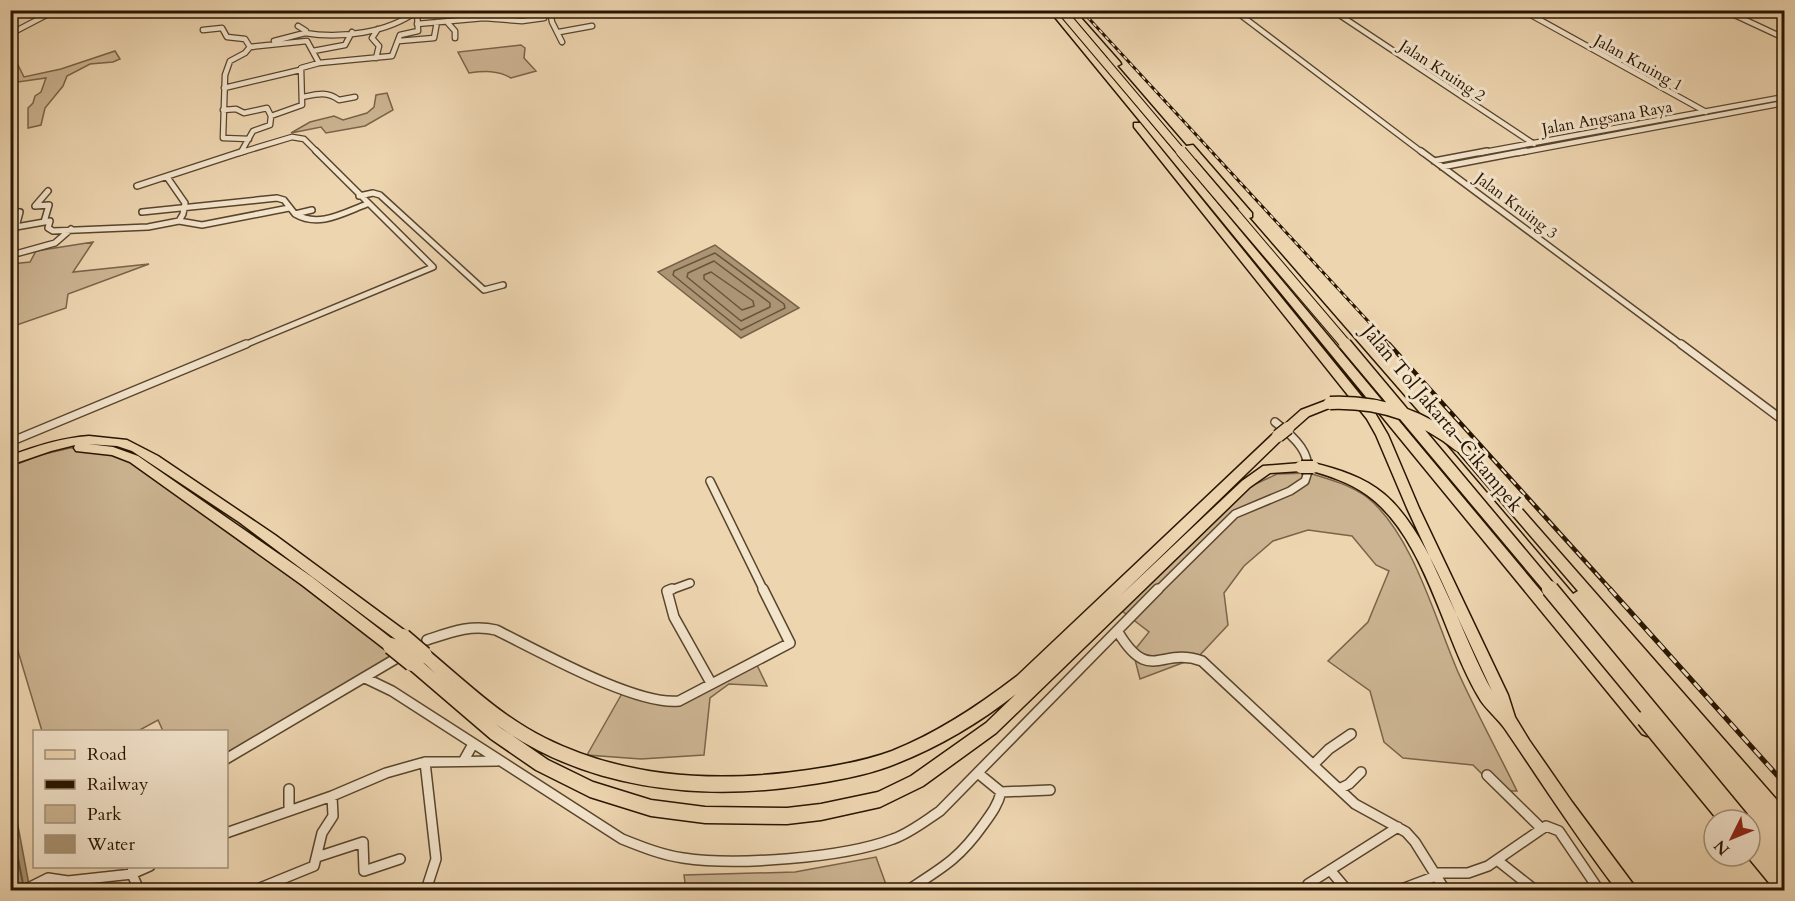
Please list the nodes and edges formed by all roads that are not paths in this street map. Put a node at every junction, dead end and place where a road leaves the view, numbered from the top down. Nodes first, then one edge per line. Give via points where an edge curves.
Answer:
1 (16, 10) edge
2 (56, 10) edge
3 (523, 10) edge
4 (550, 10) edge
5 (1044, 10) edge
6 (1052, 10) edge
7 (1063, 10) edge
8 (1070, 10) edge
9 (1234, 10) edge
10 (1332, 10) edge
11 (1522, 10) edge
12 (1724, 10) edge
13 (417, 11) edge
14 (513, 13) dead end
15 (10, 14) edge
16 (544, 18) dead end
17 (447, 21) junction
18 (437, 22) junction
19 (417, 24) junction
20 (298, 26) dead end
21 (592, 26) dead end
22 (378, 28) junction
23 (203, 30) dead end
24 (352, 32) junction
25 (559, 32) junction
26 (305, 33) junction
27 (10, 34) edge
28 (455, 38) dead end
29 (1785, 38) edge
30 (399, 41) junction
31 (562, 42) dead end
32 (263, 46) junction
33 (250, 48) junction
34 (313, 51) junction
35 (376, 58) junction
36 (319, 63) junction
37 (300, 70) junction
38 (224, 88) junction
39 (356, 97) dead end
40 (303, 98) junction
41 (1785, 98) edge
42 (1785, 103) edge
43 (223, 110) junction
44 (1705, 112) junction
45 (271, 116) junction
46 (1714, 116) junction
47 (249, 139) junction
48 (1532, 143) junction
49 (1541, 148) junction
50 (241, 152) junction
51 (1434, 161) junction
52 (1442, 166) junction
53 (166, 177) junction
54 (137, 186) dead end
55 (48, 191) dead end
56 (359, 196) junction
57 (367, 204) junction
58 (186, 207) junction
59 (289, 208) junction
60 (312, 210) dead end
61 (10, 211) edge
62 (142, 212) dead end
63 (295, 214) junction
64 (179, 221) junction
65 (44, 222) junction
66 (13, 228) edge
67 (71, 229) junction
68 (19, 253) dead end
69 (503, 285) dead end
70 (1785, 421) edge
71 (1280, 428) junction
72 (10, 442) edge
73 (10, 461) edge
74 (10, 467) edge
75 (710, 481) dead end
76 (690, 583) dead end
77 (1118, 632) junction
78 (427, 640) dead end
79 (397, 647) junction
80 (418, 659) junction
81 (365, 678) junction
82 (711, 683) junction
83 (1508, 720) junction
84 (1351, 734) dead end
85 (473, 744) junction
86 (228, 758) edge
87 (464, 760) junction
88 (425, 762) junction
89 (500, 762) junction
90 (1313, 765) junction
91 (1361, 772) dead end
92 (979, 774) junction
93 (1486, 775) dead end
94 (289, 789) dead end
95 (1339, 789) junction
96 (1050, 790) dead end
97 (1001, 792) junction
98 (332, 796) junction
99 (1712, 808) edge
100 (1718, 808) edge
101 (1731, 808) edge
102 (289, 810) junction
103 (1785, 820) edge
104 (1398, 828) junction
105 (1542, 829) junction
106 (228, 832) edge
107 (1785, 840) edge
108 (1762, 845) edge
109 (317, 857) junction
110 (1785, 857) edge
111 (400, 859) dead end
112 (1497, 860) junction
113 (1762, 860) edge
114 (1762, 868) edge
115 (132, 870) edge
116 (1330, 870) junction
117 (1785, 872) edge
118 (1436, 875) junction
119 (1308, 884) dead end
120 (42, 886) edge
121 (1785, 888) edge
122 (1399, 890) edge
123 (24, 891) edge
124 (139, 891) edge
125 (255, 891) edge
126 (426, 891) edge
127 (908, 891) edge
128 (1347, 891) edge
129 (1445, 891) edge
130 (1535, 891) edge
131 (1599, 891) edge
132 (1628, 891) edge
133 (1781, 891) edge

1 - 15 main road
2 - 27 street
3 - 14 street
4 - 25 street
5 - 83 highway via 1371,416 1501,695
6 - 99 highway, Jalan Tol Jakarta–Cikampek
6 - 100 highway, bridge via 1434,458
7 - 101 highway, bridge
7 - 110 highway, Jalan Tol Jakarta–Cikampek via 1445,451
8 - 107 highway via 1385,370
9 - 51 street, Jalan Kruing 3
10 - 48 street, Jalan Kruing 2
11 - 44 street, Jalan Kruing 1
12 - 29 street
13 - 19 street
13 - 22 street via 407,19
16 - 17 street
17 - 18 street
17 - 28 street
18 - 19 street
18 - 30 street via 434,38
19 - 30 street via 417,31 400,35
20 - 26 street
21 - 25 street
22 - 24 street
22 - 35 street via 372,38 379,46
23 - 33 street via 222,28 227,37 245,39
24 - 26 street
24 - 34 street via 343,46
25 - 31 street
26 - 32 street
30 - 35 street via 392,56
32 - 33 street
32 - 34 street via 307,41
33 - 38 street via 230,61
34 - 36 street
35 - 36 street
36 - 37 street
37 - 38 street
37 - 40 street
38 - 43 street
39 - 40 street via 339,100 327,93
40 - 45 street via 302,105
41 - 44 street, Jalan Angsana Raya
42 - 46 street, Jalan Angsana Raya
43 - 45 street via 244,113 267,108
43 - 47 street via 223,138
44 - 46 street, Jalan Kruing 1
44 - 48 street, Jalan Angsana Raya
45 - 47 street via 270,125 253,131
46 - 49 street, Jalan Angsana Raya
47 - 50 street
48 - 49 street, Jalan Kruing 2
48 - 51 street, Jalan Angsana Raya
49 - 52 street, Jalan Angsana Raya
50 - 53 street
50 - 56 street via 285,138 304,139
51 - 52 street, Jalan Kruing 3
52 - 70 street, Jalan Kruing 3
53 - 54 street
53 - 58 street via 186,201
55 - 65 street via 35,206 49,205
56 - 57 street
56 - 69 street via 380,195 484,290
57 - 63 street via 316,222
57 - 72 street via 433,267
58 - 59 street via 277,198
58 - 62 street
58 - 64 street
59 - 63 street
59 - 64 street via 202,225
60 - 63 street
61 - 66 street via 20,212
64 - 67 street
65 - 66 street
65 - 67 street via 51,222 50,230
67 - 68 street via 66,237 48,246
71 - 77 street via 1304,450 1305,480 1296,488 1235,514
71 - 80 highway via 1022,681 957,727 896,756 855,770 740,786 626,775 541,744
71 - 103 highway, bridge via 1330,403 1370,404 1406,414 1438,429 1460,446
73 - 79 highway via 74,440 119,443 140,451 245,518
74 - 79 highway via 40,454 68,448 113,451 134,459
75 - 82 street via 789,643
76 - 82 street via 667,591 674,617
77 - 90 street via 1131,652 1147,662 1186,657 1202,661
77 - 92 street
78 - 82 street via 471,626 490,629 599,680 641,696 671,702
79 - 80 highway, bridge
79 - 81 street
80 - 83 highway via 496,734 542,765 590,789 651,808 705,815 821,812 880,799 917,781 991,728 1246,484 1268,470 1307,467 1332,472 1362,485 1398,516 1486,695
81 - 85 street
81 - 86 street
83 - 132 highway via 1556,795
84 - 90 street
85 - 87 street
85 - 89 street
87 - 88 street
87 - 89 street
88 - 98 street via 386,773
88 - 126 street via 436,859
89 - 92 street via 622,839 684,858 725,860 806,857 894,839 940,811
90 - 95 street
91 - 95 street
92 - 97 street
93 - 105 street
94 - 102 street
95 - 104 street via 1354,804
96 - 97 street
97 - 127 street via 998,804 954,860
98 - 102 street
98 - 109 street via 333,816 322,833
102 - 106 street
104 - 116 street
104 - 118 street via 1415,842
105 - 112 street
105 - 131 street via 1551,826 1558,831
108 - 117 highway
109 - 111 street via 363,842 364,871
109 - 125 street via 311,869
112 - 118 street via 1468,873
112 - 130 street
113 - 121 highway
114 - 133 highway
115 - 120 street via 68,880 56,878
115 - 124 street
116 - 119 street
116 - 128 street
118 - 122 street
118 - 129 street
120 - 123 street

